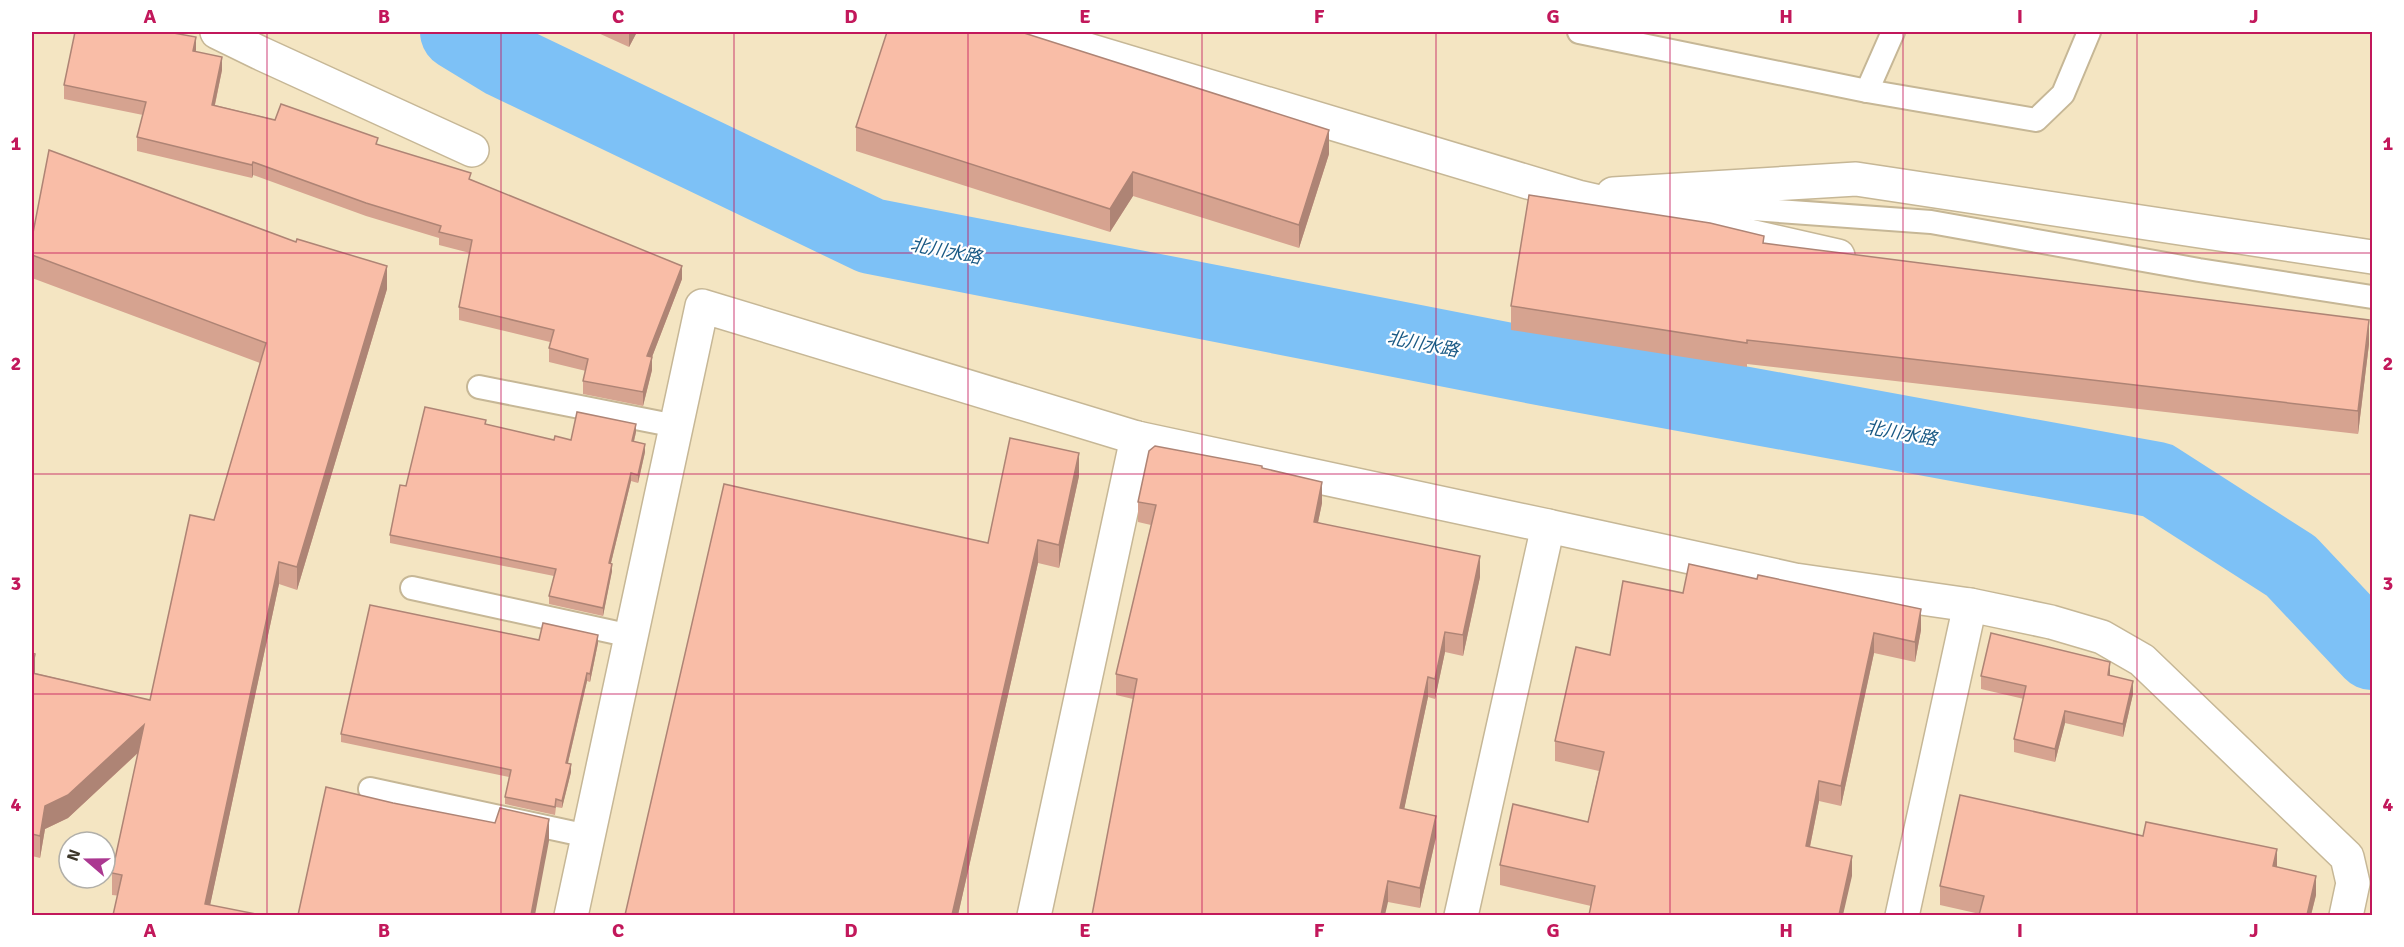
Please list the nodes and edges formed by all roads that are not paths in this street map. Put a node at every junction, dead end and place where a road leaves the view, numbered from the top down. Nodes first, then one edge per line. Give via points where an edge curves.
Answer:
1 (217, 32) edge
2 (1028, 32) edge
3 (1579, 32) edge
4 (1893, 32) edge
5 (2089, 32) edge
6 (1867, 91) junction
7 (472, 150) dead end
8 (1578, 196) junction
9 (2373, 256) edge
10 (1864, 260) edge
11 (2373, 297) edge
12 (2282, 313) edge
13 (2373, 324) edge
14 (479, 387) dead end
15 (676, 426) junction
16 (1137, 438) junction
17 (1548, 526) junction
18 (412, 588) dead end
19 (1970, 605) junction
20 (631, 636) junction
21 (370, 789) dead end
22 (588, 836) junction
23 (571, 915) edge
24 (1034, 915) edge
25 (1461, 915) edge
26 (1902, 915) edge
27 (2346, 915) edge

1 - 7 street
2 - 8 street
3 - 6 lane
4 - 6 lane
5 - 6 lane via 2064,94 2036,120
8 - 9 street via 1856,179
8 - 10 street
8 - 11 lane via 1931,222
12 - 13 street
14 - 15 lane
15 - 16 street via 702,306
15 - 20 street
16 - 17 street
16 - 24 street
17 - 19 street via 1795,580
17 - 25 street
18 - 20 lane
19 - 26 street
19 - 27 street via 2102,637 2142,660 2347,857 2353,883
20 - 22 street
21 - 22 lane
22 - 23 street

